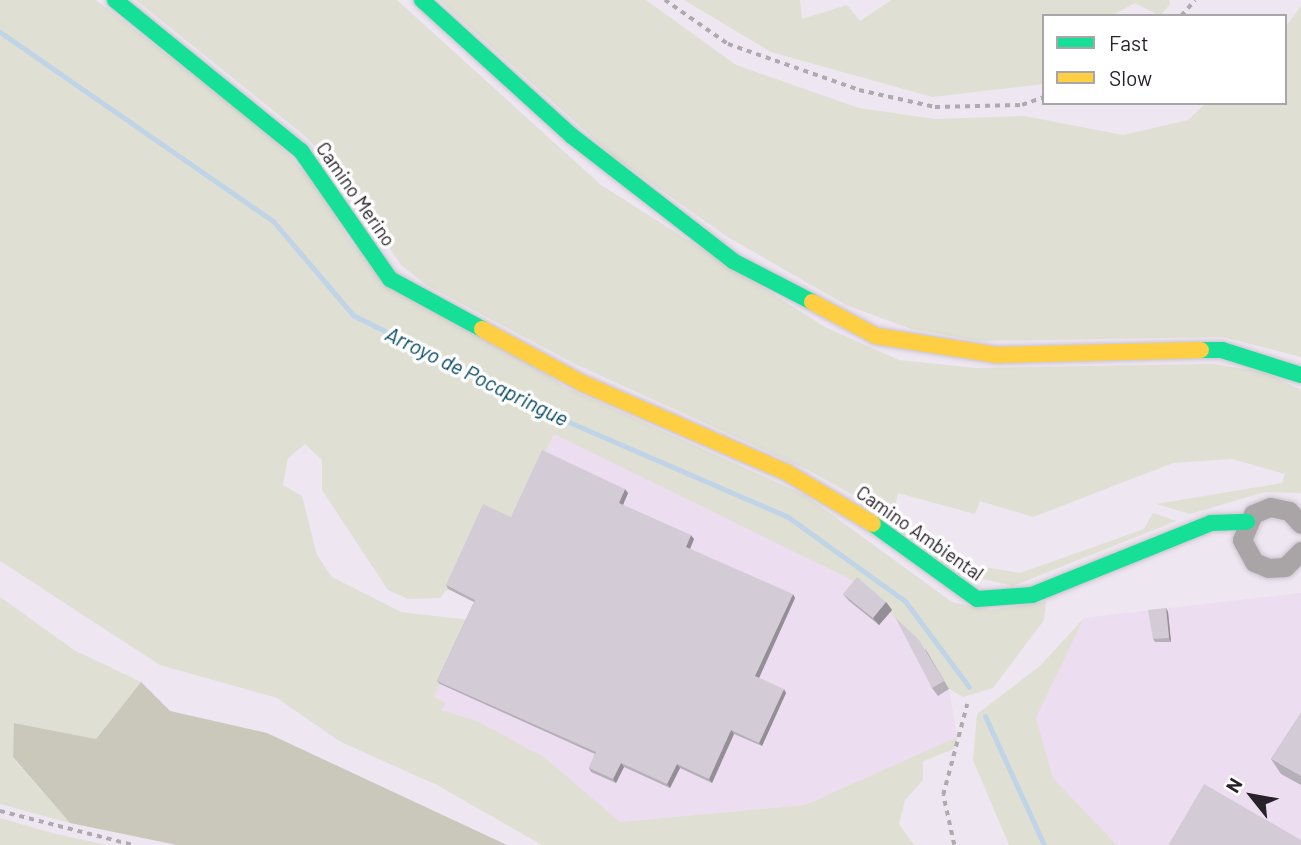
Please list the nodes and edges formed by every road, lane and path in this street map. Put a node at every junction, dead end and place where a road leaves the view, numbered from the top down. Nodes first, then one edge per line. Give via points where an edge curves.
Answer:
1 (115, 0) edge
2 (422, 0) edge
3 (665, 0) edge
4 (1195, 0) edge
5 (1183, 14) edge
6 (1042, 98) edge
7 (1301, 374) edge
8 (582, 383) joint
9 (1247, 522) junction
10 (1301, 524) edge
11 (1301, 551) edge
12 (967, 704) dead end
13 (0, 811) edge
14 (133, 845) edge
15 (954, 845) edge

1 - 8 street, Camino Merino via 301,150 390,279
2 - 7 street via 572,136 733,261 876,336 997,355 1222,350
3 - 6 path via 728,44 859,90 935,107 1022,105
4 - 5 path
8 - 9 street, Camino Ambiental via 786,472 868,520 977,598 1032,595 1211,523
9 - 10 street via 1270,507 1289,511
9 - 11 street via 1244,548 1261,566 1284,567
12 - 15 path via 943,795
13 - 14 path

